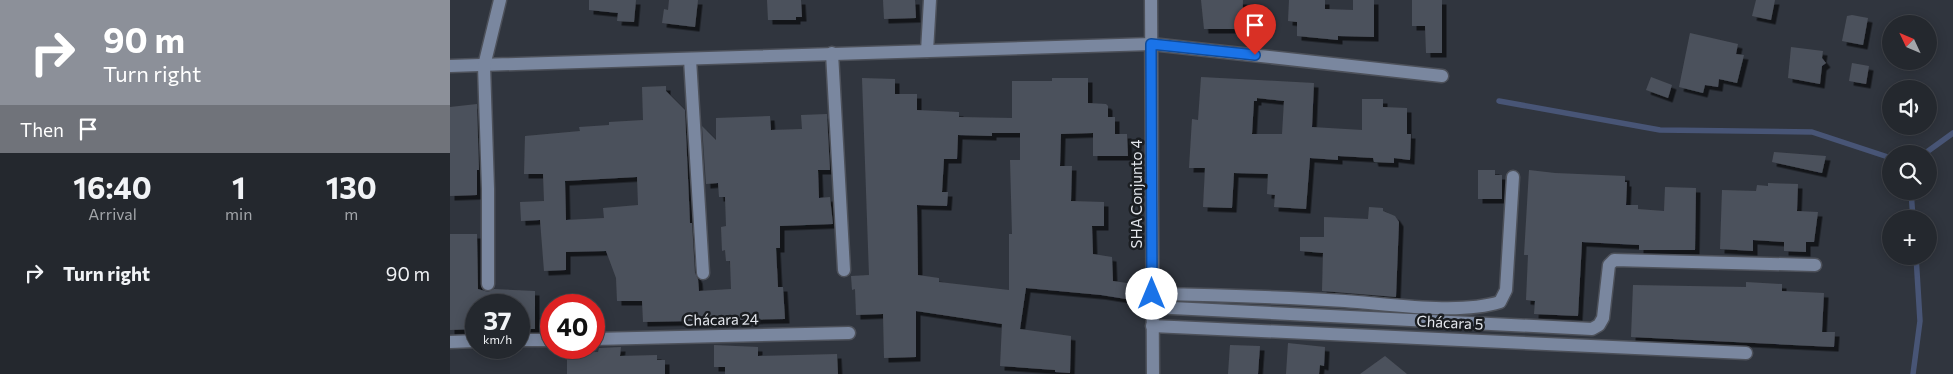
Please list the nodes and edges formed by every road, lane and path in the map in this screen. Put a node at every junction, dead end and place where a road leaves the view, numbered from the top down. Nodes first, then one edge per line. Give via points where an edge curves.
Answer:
1 (500, 0) edge
2 (930, 0) edge
3 (1151, 0) edge
4 (1151, 44) junction
5 (927, 51) junction
6 (832, 53) junction
7 (690, 59) junction
8 (450, 66) edge
9 (484, 66) junction
10 (1442, 76) dead end
11 (1513, 177) dead end
12 (1815, 265) dead end
13 (844, 270) dead end
14 (703, 273) dead end
15 (488, 284) dead end
16 (1152, 300) junction
17 (1152, 326) junction
18 (849, 333) dead end
19 (605, 339) edge
20 (465, 341) edge
21 (450, 342) edge
22 (1746, 353) dead end
23 (1152, 374) edge

1 - 9 street
2 - 5 street
3 - 4 street, SHA Conjunto 4
4 - 5 street
4 - 10 street
4 - 16 street, SHA Conjunto 4
5 - 6 street
6 - 7 street
6 - 13 street
7 - 9 street
7 - 14 street
8 - 9 street
9 - 15 street
11 - 16 street via 1506,290 1500,302 1484,307 1432,307 1260,296
12 - 16 street via 1618,259 1609,265 1602,318 1592,329
16 - 17 street, SHA Conjunto 4
17 - 22 street, Chácara 5
17 - 23 street, SHA Conjunto 4
18 - 19 street, Chácara 24
20 - 21 street

